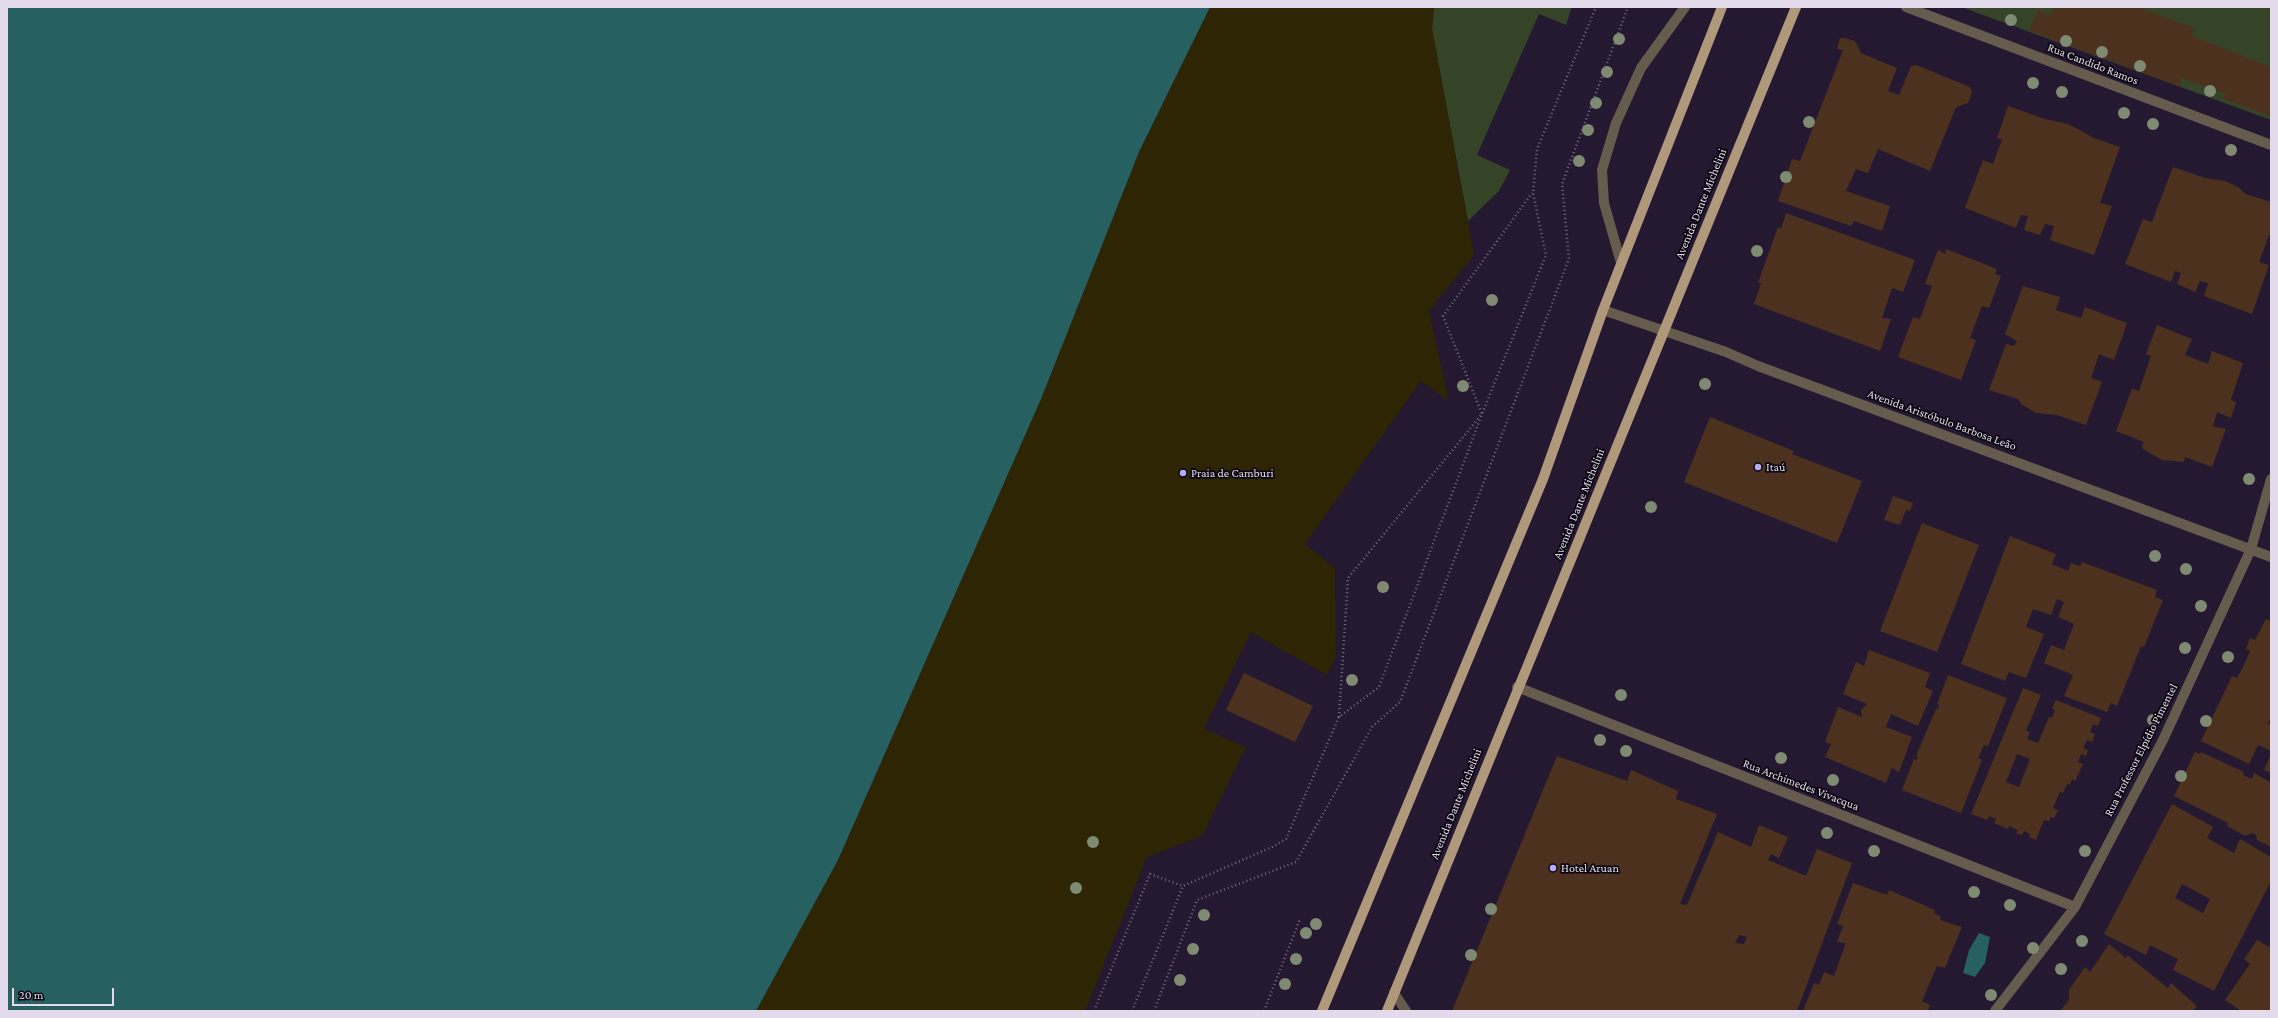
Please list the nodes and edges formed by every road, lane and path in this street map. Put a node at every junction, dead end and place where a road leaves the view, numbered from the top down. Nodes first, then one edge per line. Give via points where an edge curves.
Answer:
1 (1596, 7) edge
2 (1628, 7) edge
3 (1685, 7) edge
4 (1722, 7) edge
5 (1796, 7) edge
6 (1906, 7) edge
7 (2271, 145) edge
8 (1533, 193) junction
9 (1621, 263) junction
10 (1603, 310) junction
11 (1663, 329) junction
12 (1482, 414) junction
13 (2271, 479) edge
14 (2251, 549) junction
15 (2271, 557) edge
16 (1517, 687) junction
17 (1339, 717) junction
18 (1183, 886) junction
19 (2075, 907) junction
20 (1300, 919) dead end
21 (1394, 993) junction
22 (1094, 1011) edge
23 (1132, 1011) edge
24 (1154, 1011) edge
25 (1264, 1011) edge
26 (1322, 1011) edge
27 (1387, 1011) edge
28 (1406, 1011) edge
29 (1995, 1011) edge

1 - 8 path via 1537,149
2 - 24 path via 1562,184 1569,259 1400,702 1372,727 1296,862 1197,900
3 - 9 street via 1641,68 1616,123 1602,170 1604,203
4 - 9 main road
5 - 11 main road, Avenida Dante Michelini
6 - 7 street, Rua Candido Ramos
8 - 12 path via 1546,255
8 - 12 path via 1443,316
9 - 10 main road
10 - 11 street, Avenida Aristóbulo Barbosa Leão
10 - 26 main road via 1543,478
11 - 14 street, Avenida Aristóbulo Barbosa Leão
11 - 16 main road, Avenida Dante Michelini
12 - 17 path via 1379,687
12 - 17 path via 1348,578
13 - 14 street, Rua Professor Elpídio Pimentel
14 - 15 street, Avenida Aristóbulo Barbosa Leão
14 - 19 street, Rua Professor Elpídio Pimentel via 2163,740
16 - 19 street, Rua Archimedes Vivacqua
16 - 21 main road, Avenida Dante Michelini
17 - 18 path via 1286,839
18 - 22 path via 1150,874
18 - 23 path
19 - 29 street, Rua Professor Elpídio Pimentel
20 - 25 path
21 - 27 main road, Avenida Dante Michelini
21 - 28 street

